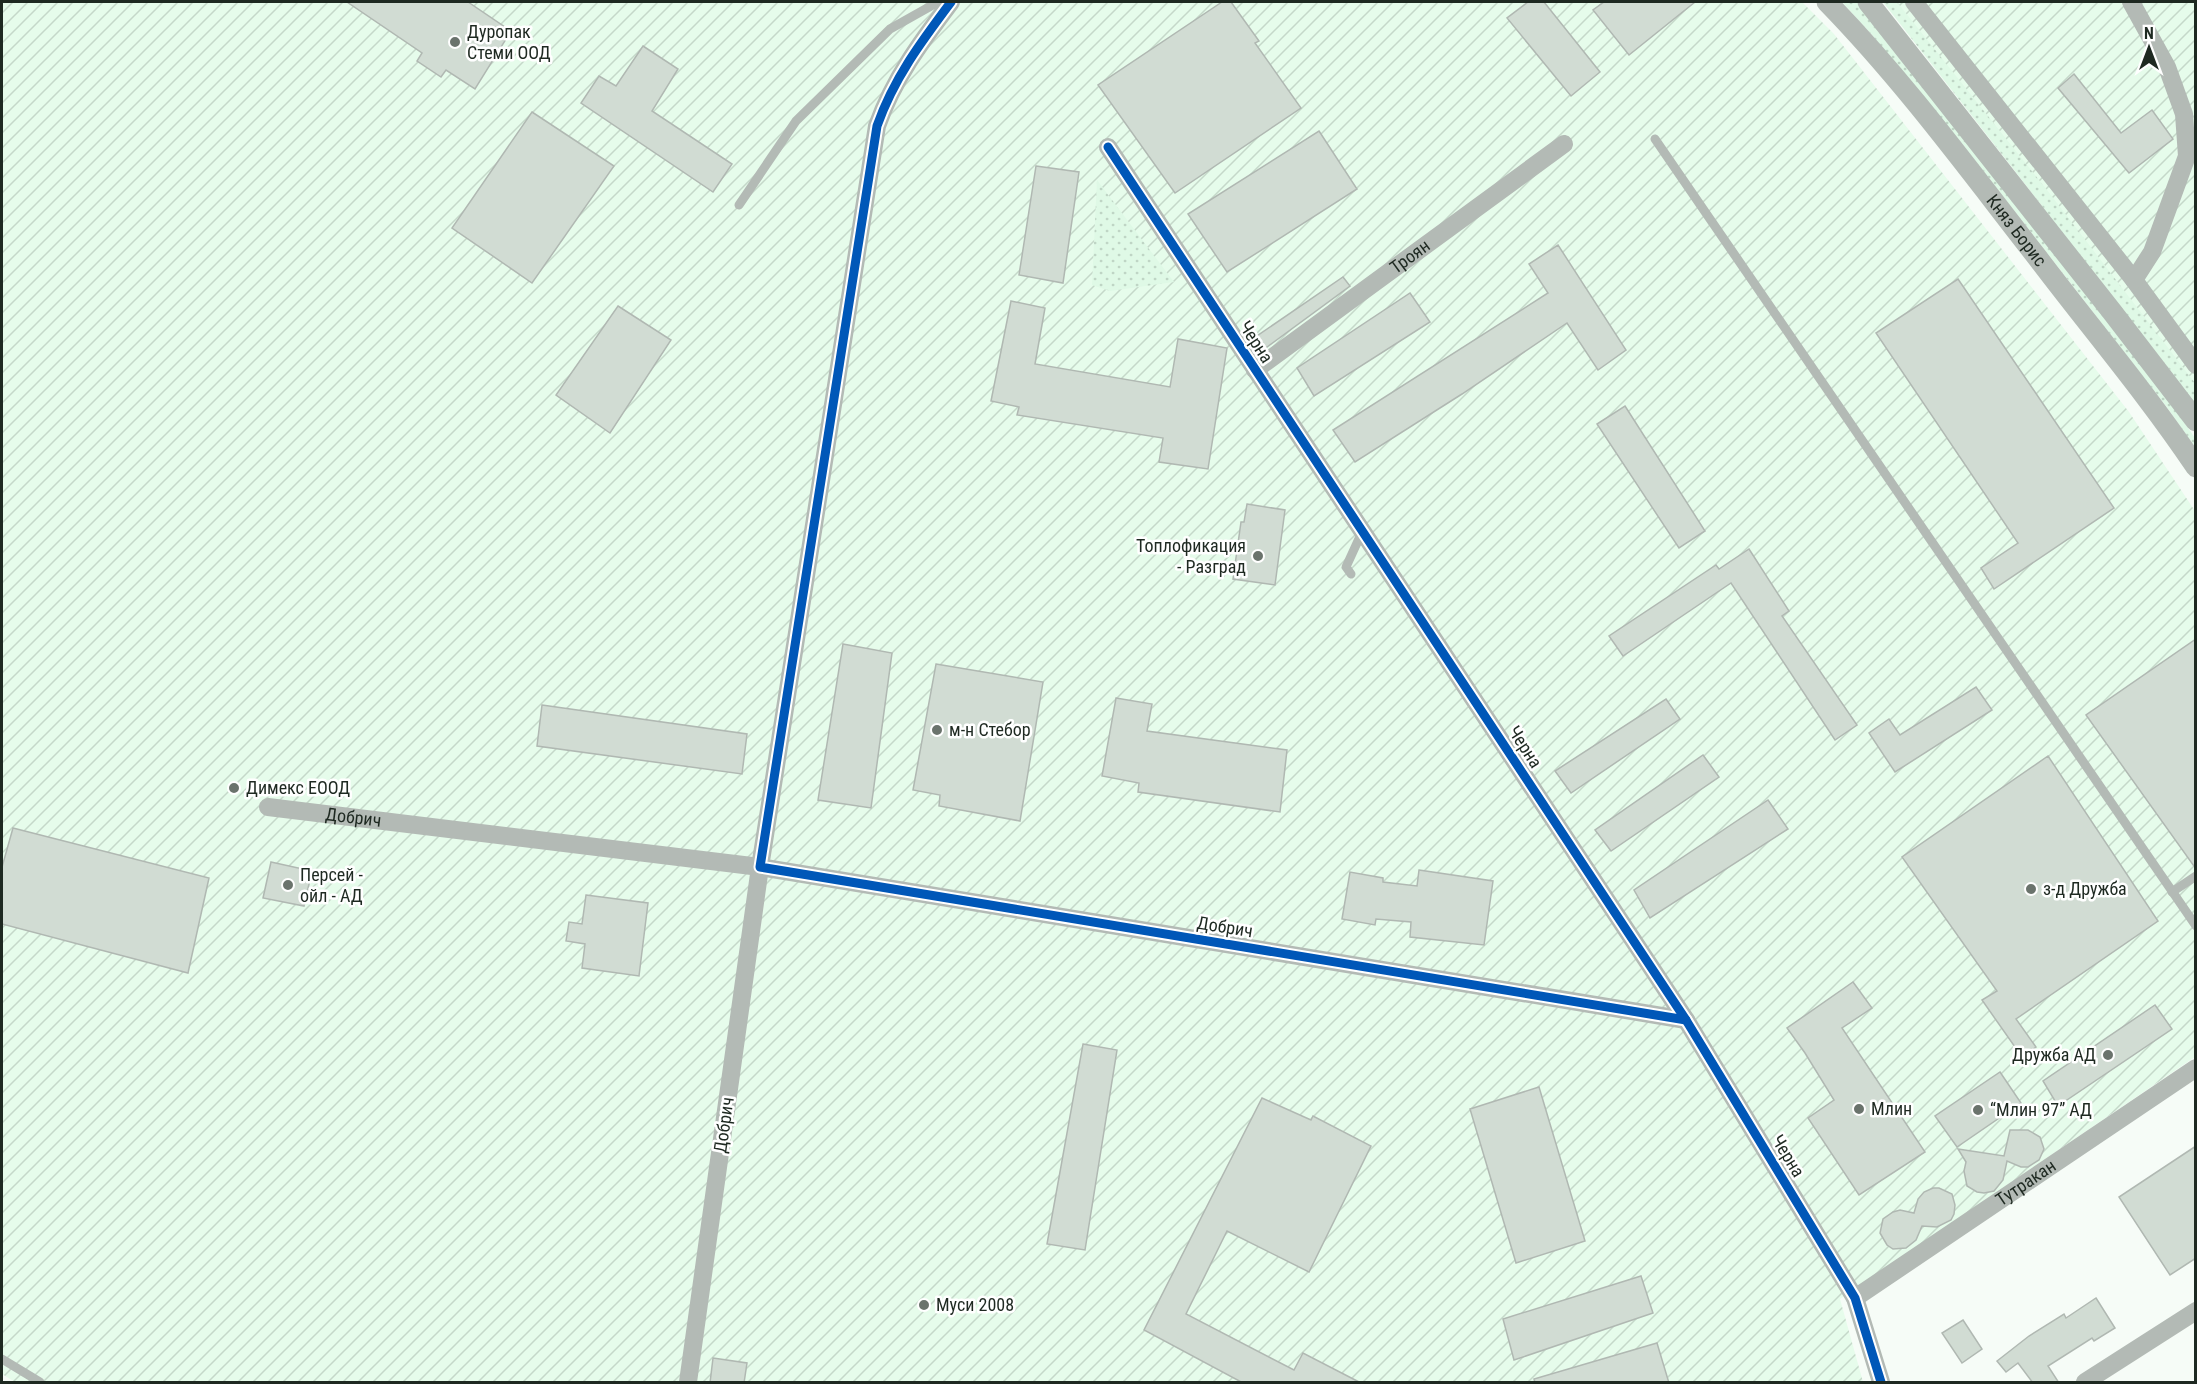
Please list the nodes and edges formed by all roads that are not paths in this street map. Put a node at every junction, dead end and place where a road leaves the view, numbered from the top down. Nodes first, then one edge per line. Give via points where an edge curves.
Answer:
1 (938, 2) edge
2 (951, 2) edge
3 (1827, 2) edge
4 (1868, 2) edge
5 (1914, 2) edge
6 (2131, 2) edge
7 (1655, 139) dead end
8 (1564, 144) dead end
9 (1108, 147) dead end
10 (739, 205) dead end
11 (2134, 280) junction
12 (2196, 365) edge
13 (1255, 370) junction
14 (2196, 421) edge
15 (2196, 467) edge
16 (1362, 532) junction
17 (1352, 574) dead end
18 (268, 807) dead end
19 (760, 867) junction
20 (2196, 876) edge
21 (2172, 892) junction
22 (2196, 926) edge
23 (1686, 1020) junction
24 (2196, 1068) edge
25 (1855, 1298) junction
26 (2196, 1311) edge
27 (2, 1359) edge
28 (40, 1383) edge
29 (688, 1383) edge
30 (1881, 1383) edge
31 (2085, 1383) edge

1 - 10 lane via 890,29 796,121
2 - 19 street via 899,76 877,126
3 - 15 street, Княз Борис via 1957,152 2116,356
4 - 14 street, Княз Борис
5 - 11 street
6 - 11 street via 2167,67 2184,114 2187,156 2152,252
7 - 21 lane
8 - 13 street, Троян
9 - 13 street, Черна
11 - 12 street
13 - 16 street, Черна
16 - 17 lane via 1346,567
16 - 23 street, Черна
18 - 19 street, Добрич
19 - 23 street, Добрич
19 - 29 street, Добрич
20 - 21 lane
21 - 22 lane
23 - 25 street, Черна
24 - 25 street, Тутракан
25 - 30 street, Черна
26 - 31 street
27 - 28 lane

